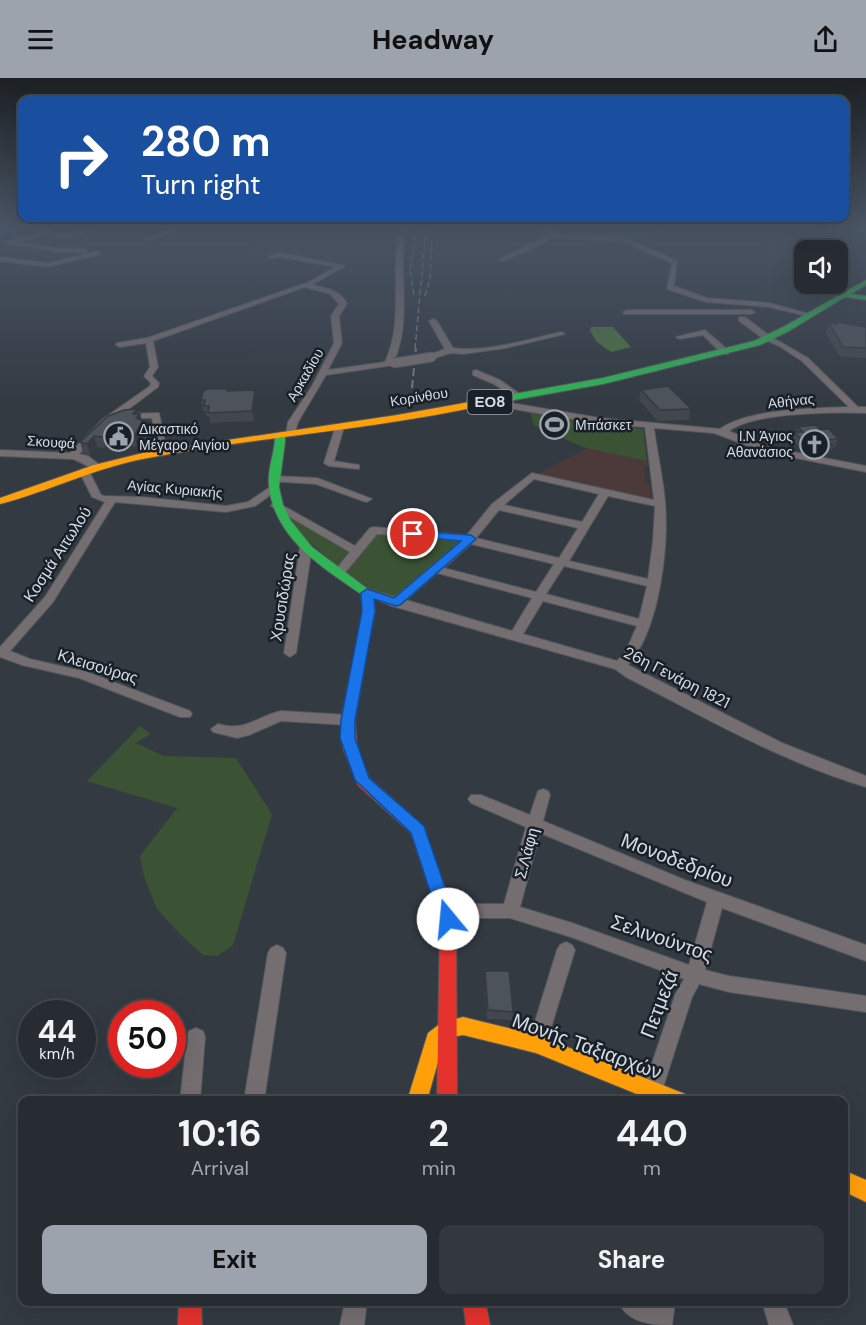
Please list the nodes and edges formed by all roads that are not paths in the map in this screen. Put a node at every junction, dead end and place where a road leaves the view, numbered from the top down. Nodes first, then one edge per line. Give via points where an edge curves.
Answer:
1 (302, 286) edge
2 (309, 286) edge
3 (401, 286) edge
4 (672, 286) edge
5 (859, 286) edge
6 (845, 295) junction
7 (866, 298) edge
8 (795, 311) junction
9 (627, 312) dead end
10 (810, 315) junction
11 (742, 319) dead end
12 (433, 321) dead end
13 (700, 323) dead end
14 (705, 332) junction
15 (561, 334) dead end
16 (680, 337) dead end
17 (768, 338) junction
18 (149, 340) junction
19 (120, 345) dead end
20 (450, 350) junction
21 (725, 352) junction
22 (391, 363) junction
23 (476, 373) dead end
24 (324, 374) junction
25 (520, 397) junction
26 (488, 402) junction
27 (855, 409) junction
28 (866, 410) edge
29 (106, 422) junction
30 (649, 426) junction
31 (339, 427) junction
32 (722, 432) junction
33 (286, 435) junction
34 (162, 452) junction
35 (0, 453) edge
36 (72, 456) junction
37 (356, 467) dead end
38 (90, 469) junction
39 (866, 469) edge
40 (274, 484) junction
41 (605, 492) junction
42 (112, 499) junction
43 (368, 499) dead end
44 (0, 501) edge
45 (660, 504) junction
46 (276, 506) junction
47 (496, 506) junction
48 (586, 526) junction
49 (470, 539) junction
50 (306, 547) junction
51 (352, 549) dead end
52 (562, 562) junction
53 (435, 569) junction
54 (339, 573) junction
55 (653, 584) junction
56 (539, 596) junction
57 (368, 597) junction
58 (396, 603) junction
59 (645, 624) junction
60 (515, 636) junction
61 (1, 652) edge
62 (290, 653) dead end
63 (621, 666) junction
64 (184, 714) dead end
65 (348, 720) junction
66 (218, 729) dead end
67 (866, 783) edge
68 (543, 795) dead end
69 (476, 799) dead end
70 (533, 824) junction
71 (716, 898) junction
72 (445, 911) junction
73 (510, 911) junction
74 (566, 950) dead end
75 (277, 953) dead end
76 (866, 953) edge
77 (695, 975) junction
78 (866, 1004) edge
79 (446, 1029) junction
80 (196, 1037) dead end
81 (537, 1044) junction
82 (653, 1090) junction
83 (190, 1096) edge
84 (255, 1096) edge
85 (418, 1096) edge
86 (447, 1096) edge
87 (667, 1096) edge
88 (848, 1182) edge
89 (866, 1191) edge
90 (190, 1306) edge
91 (355, 1306) edge
92 (475, 1306) edge
93 (639, 1306) edge
94 (774, 1306) edge
95 (661, 1316) edge
96 (189, 1325) edge
97 (352, 1325) edge
98 (478, 1325) edge
99 (781, 1325) edge

1 - 18 street
2 - 24 street, Αρκαδίου via 335,294 343,302 335,316 338,344
3 - 22 street via 401,327
4 - 8 street via 706,300
5 - 6 main road, Κορίνθου / ΕΟ8
6 - 7 main road
6 - 10 main road, Κορίνθου / ΕΟ8
8 - 9 street
8 - 10 street
10 - 17 main road, Κορίνθου / ΕΟ8
11 - 17 street
12 - 20 street
13 - 14 street
14 - 16 street
14 - 21 street
15 - 20 street via 463,352
17 - 21 main road, Κορίνθου / ΕΟ8
17 - 27 street via 786,345
18 - 19 street
18 - 29 street via 154,367 148,376 155,385
20 - 22 street, bridge
21 - 25 main road, Κορίνθου / ΕΟ8
22 - 24 street
23 - 25 street
24 - 33 street, Αρκαδίου
25 - 26 main road, Κορίνθου / ΕΟ8
26 - 30 street via 600,422
26 - 31 main road, Κορίνθου / ΕΟ8
27 - 28 street, Αθήνας
27 - 32 street, Αθήνας via 773,415 729,425
29 - 34 street via 134,414 156,415
29 - 36 street
30 - 32 street
30 - 45 street
31 - 33 main road, Κορίνθου / ΕΟ8
31 - 37 street via 329,463
32 - 39 street via 764,449
33 - 34 main road, Κορίνθου / ΕΟ8
33 - 40 main road
34 - 38 main road, Κορίνθου / ΕΟ8
35 - 36 street, Σκουφά
36 - 38 street, Σκουφά via 85,458
38 - 42 street, Αγίας Κυριακής via 97,497
38 - 44 main road, Κορίνθου / ΕΟ8
40 - 42 street, Αγίας Κυριακής via 251,504 226,509
40 - 43 street via 317,481
40 - 46 main road
41 - 45 street
41 - 47 street via 532,476
41 - 48 street
42 - 61 street, Κοσμά Αιτωλού via 49,599 19,637
45 - 55 street
46 - 50 main road via 288,529
46 - 51 street
47 - 48 street
47 - 49 street
48 - 52 street
49 - 52 street
49 - 53 street
49 - 54 street via 374,530
50 - 54 main road
50 - 62 street, Χρυσιδώρας
52 - 55 street
52 - 56 street
53 - 56 street
53 - 58 street
54 - 57 main road
55 - 59 street
56 - 59 street
56 - 60 street
57 - 58 street, 26η Γενάρη 1821
57 - 65 main road via 369,611
58 - 60 street, 26η Γενάρη 1821
59 - 63 street via 631,656
60 - 63 street, 26η Γενάρη 1821
61 - 64 street, Κλεισούρας via 82,675
63 - 67 street, 26η Γενάρη 1821 via 738,727
65 - 66 street via 283,716 241,733
65 - 72 main road via 350,747 363,780 418,830
68 - 70 street, Σ.Λάφη
69 - 70 street, Μονοδεδρίου
70 - 71 street, Μονοδεδρίου
70 - 73 street, Σ.Λάφη
71 - 76 street, Μονοδεδρίου
71 - 77 street, Πετμεζά
72 - 73 street, Σελινούντος
72 - 79 main road via 449,934
73 - 77 street, Σελινούντος
74 - 81 street
75 - 84 street
77 - 78 street, Σελινούντος via 729,984
77 - 82 street, Πετμεζά via 684,995
79 - 81 main road, Μονής Ταξιαρχών via 466,1027
79 - 85 main road via 432,1043
79 - 86 main road
80 - 83 street
81 - 82 main road, Μονής Ταξιαρχών
82 - 87 main road, Μονής Ταξιαρχών
88 - 89 main road
90 - 96 main road
91 - 97 street
92 - 98 main road
93 - 95 street
94 - 99 street

